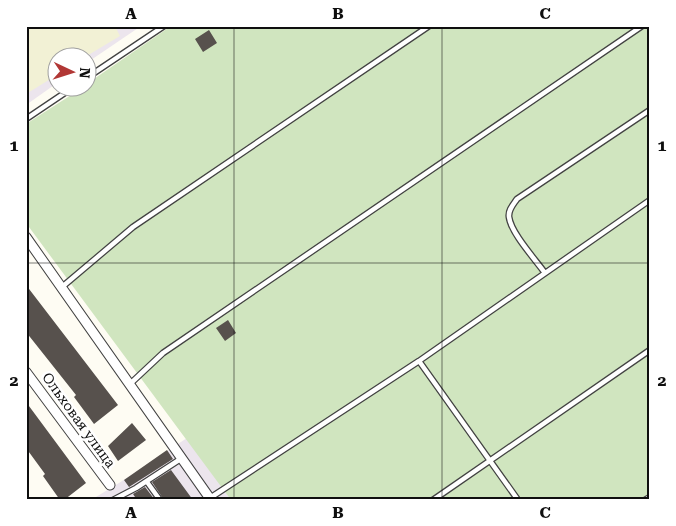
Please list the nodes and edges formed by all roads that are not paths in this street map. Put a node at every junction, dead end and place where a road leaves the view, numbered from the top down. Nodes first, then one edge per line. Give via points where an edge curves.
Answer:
1 (164, 26) edge
2 (429, 26) edge
3 (642, 26) edge
4 (98, 70) edge
5 (57, 98) edge
6 (650, 110) edge
7 (26, 119) edge
8 (650, 200) edge
9 (26, 237) edge
10 (545, 273) junction
11 (62, 287) junction
12 (650, 350) edge
13 (419, 362) junction
14 (26, 372) edge
15 (130, 384) junction
16 (184, 461) junction
17 (490, 461) junction
18 (147, 482) junction
19 (110, 485) dead end
20 (650, 497) edge
21 (211, 499) edge
22 (113, 500) edge
23 (160, 500) edge
24 (433, 500) edge
25 (518, 500) edge
26 (645, 500) edge

1 - 4 lane
2 - 11 lane via 133,227
3 - 15 lane via 163,354
5 - 7 lane
6 - 10 lane via 517,199 510,208 513,228
8 - 10 lane
9 - 11 street
10 - 13 lane
11 - 15 street
12 - 17 lane
13 - 17 lane
13 - 21 lane
14 - 19 street, Ольховая улица
15 - 16 street
16 - 18 lane
16 - 21 street
17 - 24 lane
17 - 25 lane
18 - 22 lane
18 - 23 lane
20 - 26 lane

